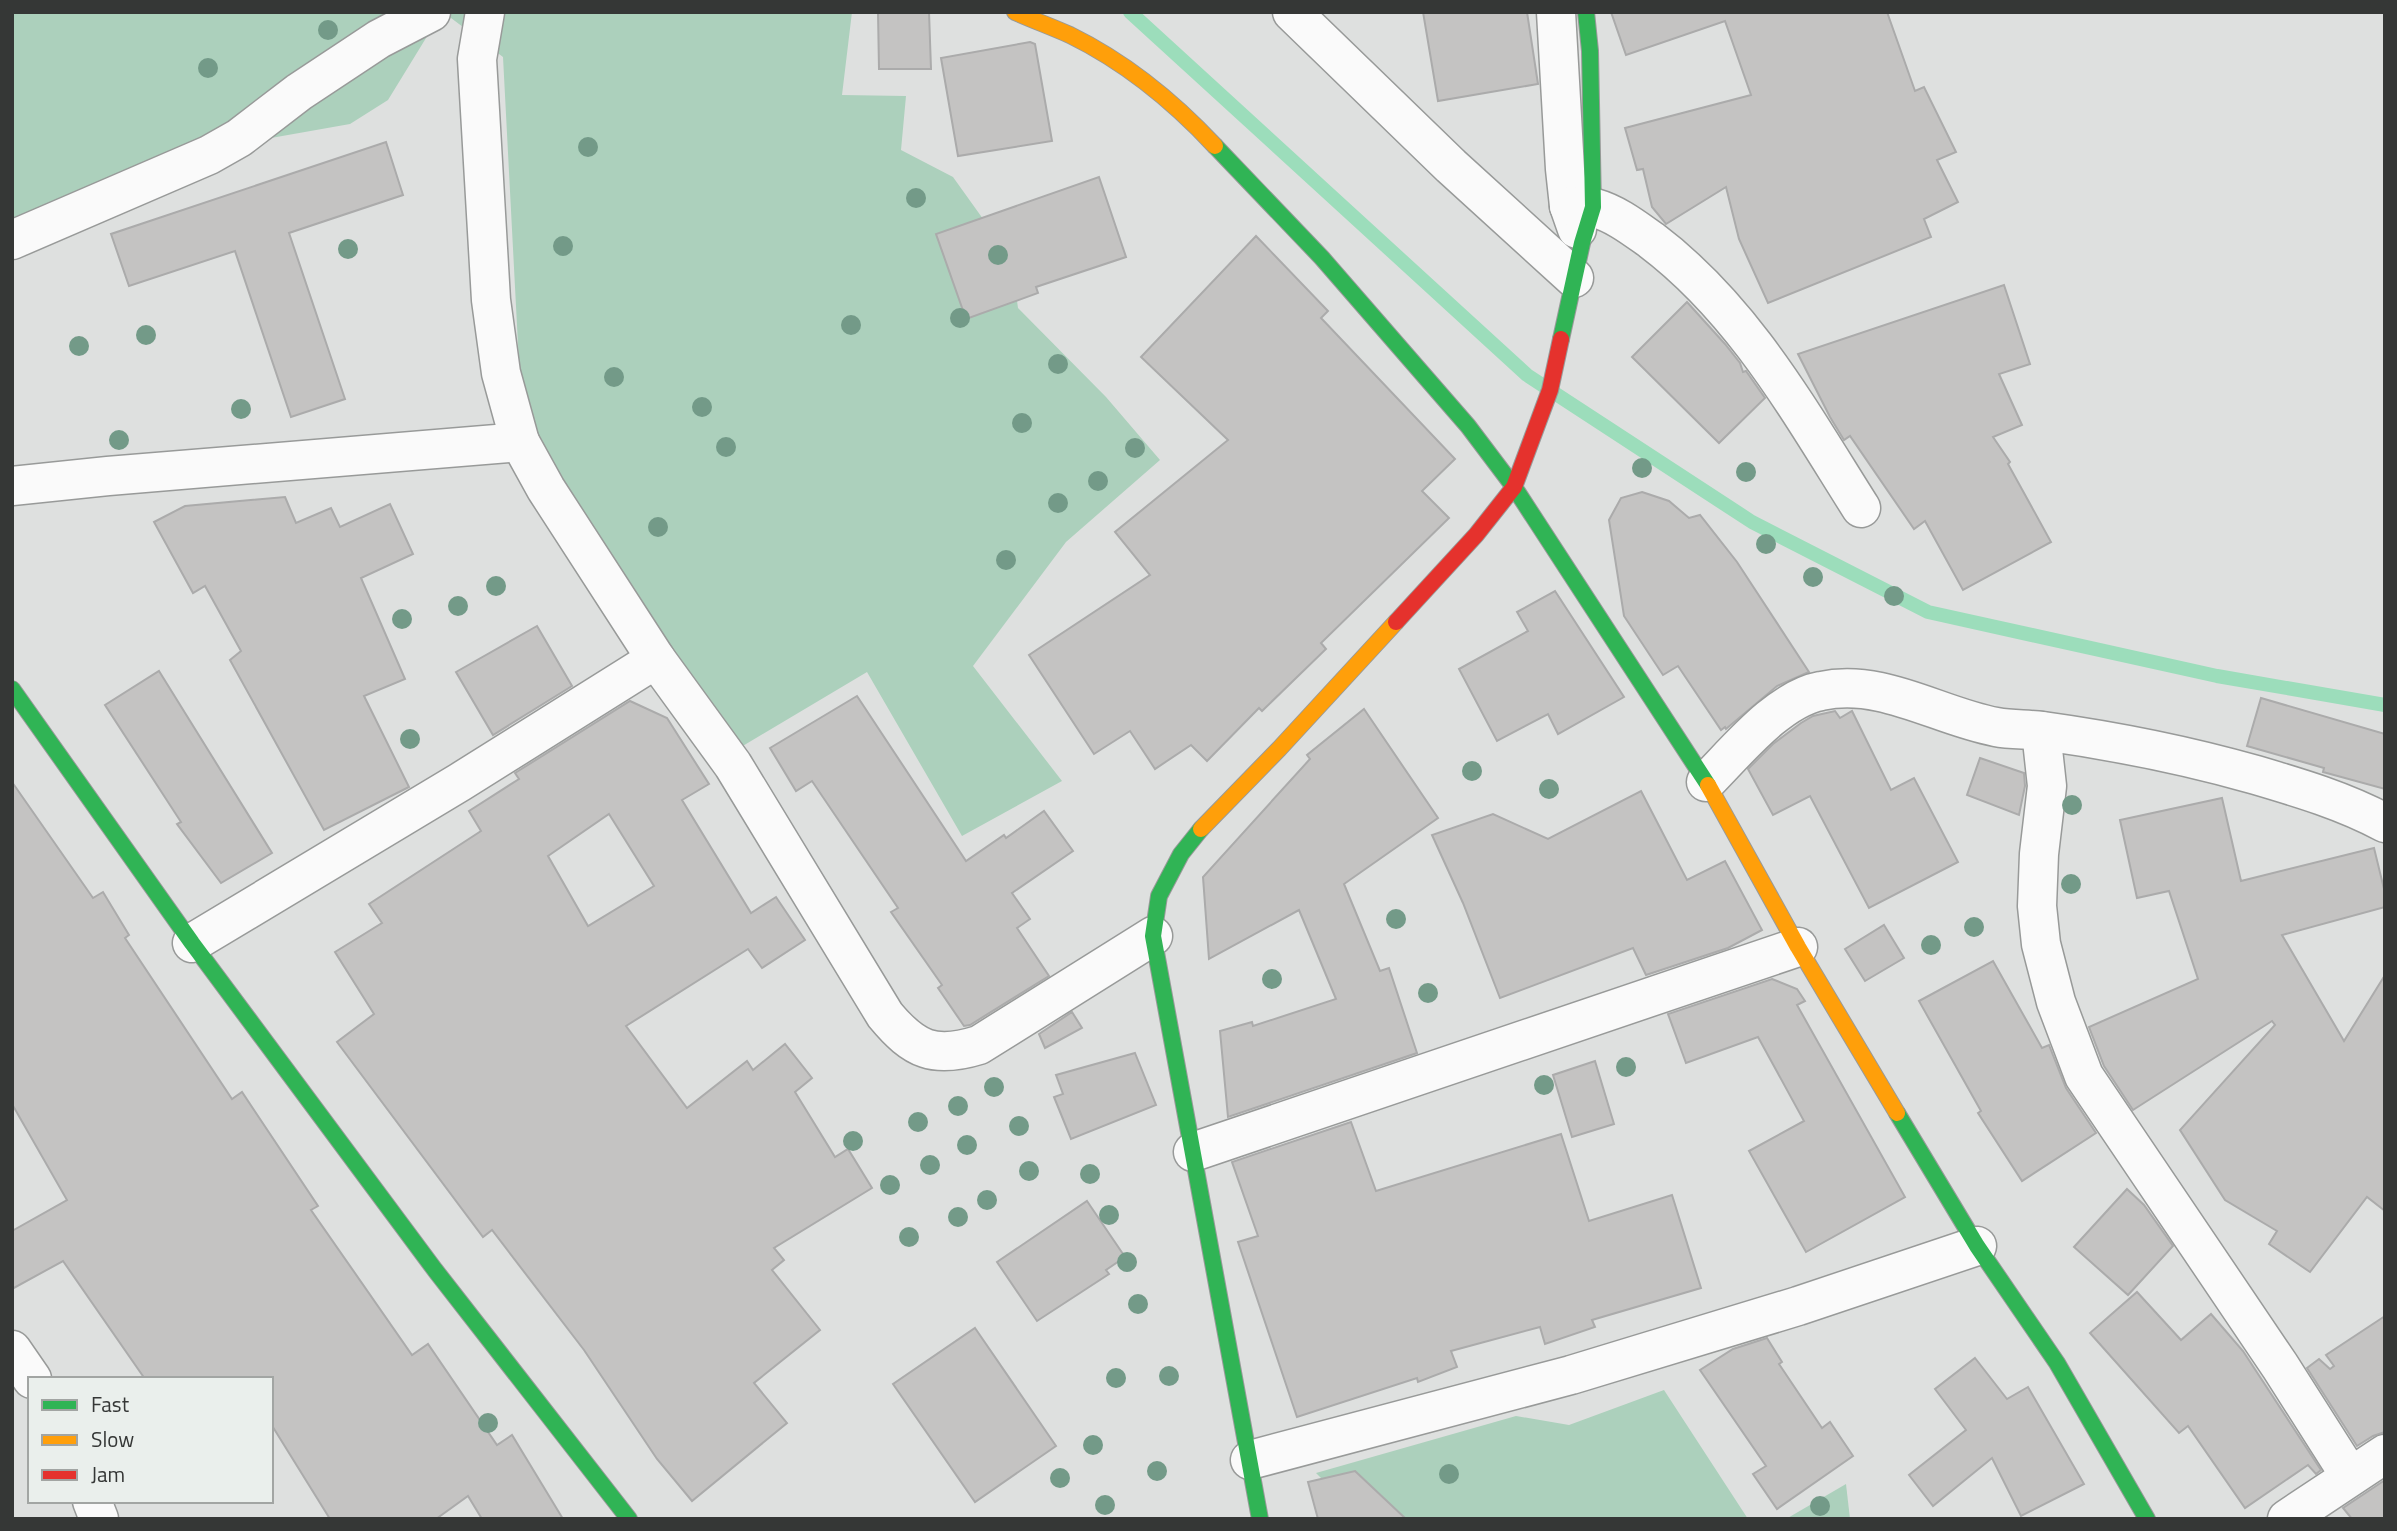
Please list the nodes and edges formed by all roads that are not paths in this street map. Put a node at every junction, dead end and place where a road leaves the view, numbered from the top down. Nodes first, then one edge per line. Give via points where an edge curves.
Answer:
1 (431, 12) edge
2 (485, 12) edge
3 (1015, 12) edge
4 (1293, 12) edge
5 (1556, 12) edge
6 (1587, 12) edge
7 (1580, 233) junction
8 (12, 240) edge
9 (520, 442) junction
10 (12, 486) edge
11 (1514, 487) junction
12 (1861, 508) dead end
13 (656, 659) junction
14 (12, 689) edge
15 (2041, 731) junction
16 (1706, 782) junction
17 (2385, 823) edge
18 (1153, 936) junction
19 (192, 943) junction
20 (1798, 947) junction
21 (1193, 1152) junction
22 (1978, 1246) junction
23 (12, 1350) edge
24 (31, 1377) edge
25 (2385, 1454) edge
26 (1250, 1460) junction
27 (2350, 1476) junction
28 (629, 1519) edge
29 (1260, 1519) edge
30 (2147, 1519) edge
31 (2287, 1519) edge

1 - 8 street via 368,46 209,155
2 - 9 street via 477,59 492,300 501,373
3 - 11 street via 1112,59 1198,128 1385,328
4 - 7 street via 1451,166
5 - 7 street via 1564,169
6 - 7 street via 1591,64
7 - 11 street via 1550,390
7 - 12 street via 1614,215 1674,258 1718,299 1776,373
9 - 10 street
9 - 13 street
11 - 16 street
11 - 18 street via 1476,536 1181,854 1158,896
13 - 18 street via 733,765 885,1015 917,1045 957,1052 979,1045
13 - 19 street
14 - 19 street
15 - 16 street via 1997,727 1902,697 1843,687 1817,691 1791,704
15 - 17 street via 2186,755 2292,785 2358,808
15 - 27 street via 2047,786 2039,854 2040,932 2056,1002 2084,1076
16 - 20 street
18 - 21 street
19 - 28 street via 435,1270
20 - 21 street
20 - 22 street
21 - 26 street
22 - 26 street via 1571,1375
22 - 30 street via 2057,1363
23 - 24 street
25 - 27 street
26 - 29 street
27 - 31 street

